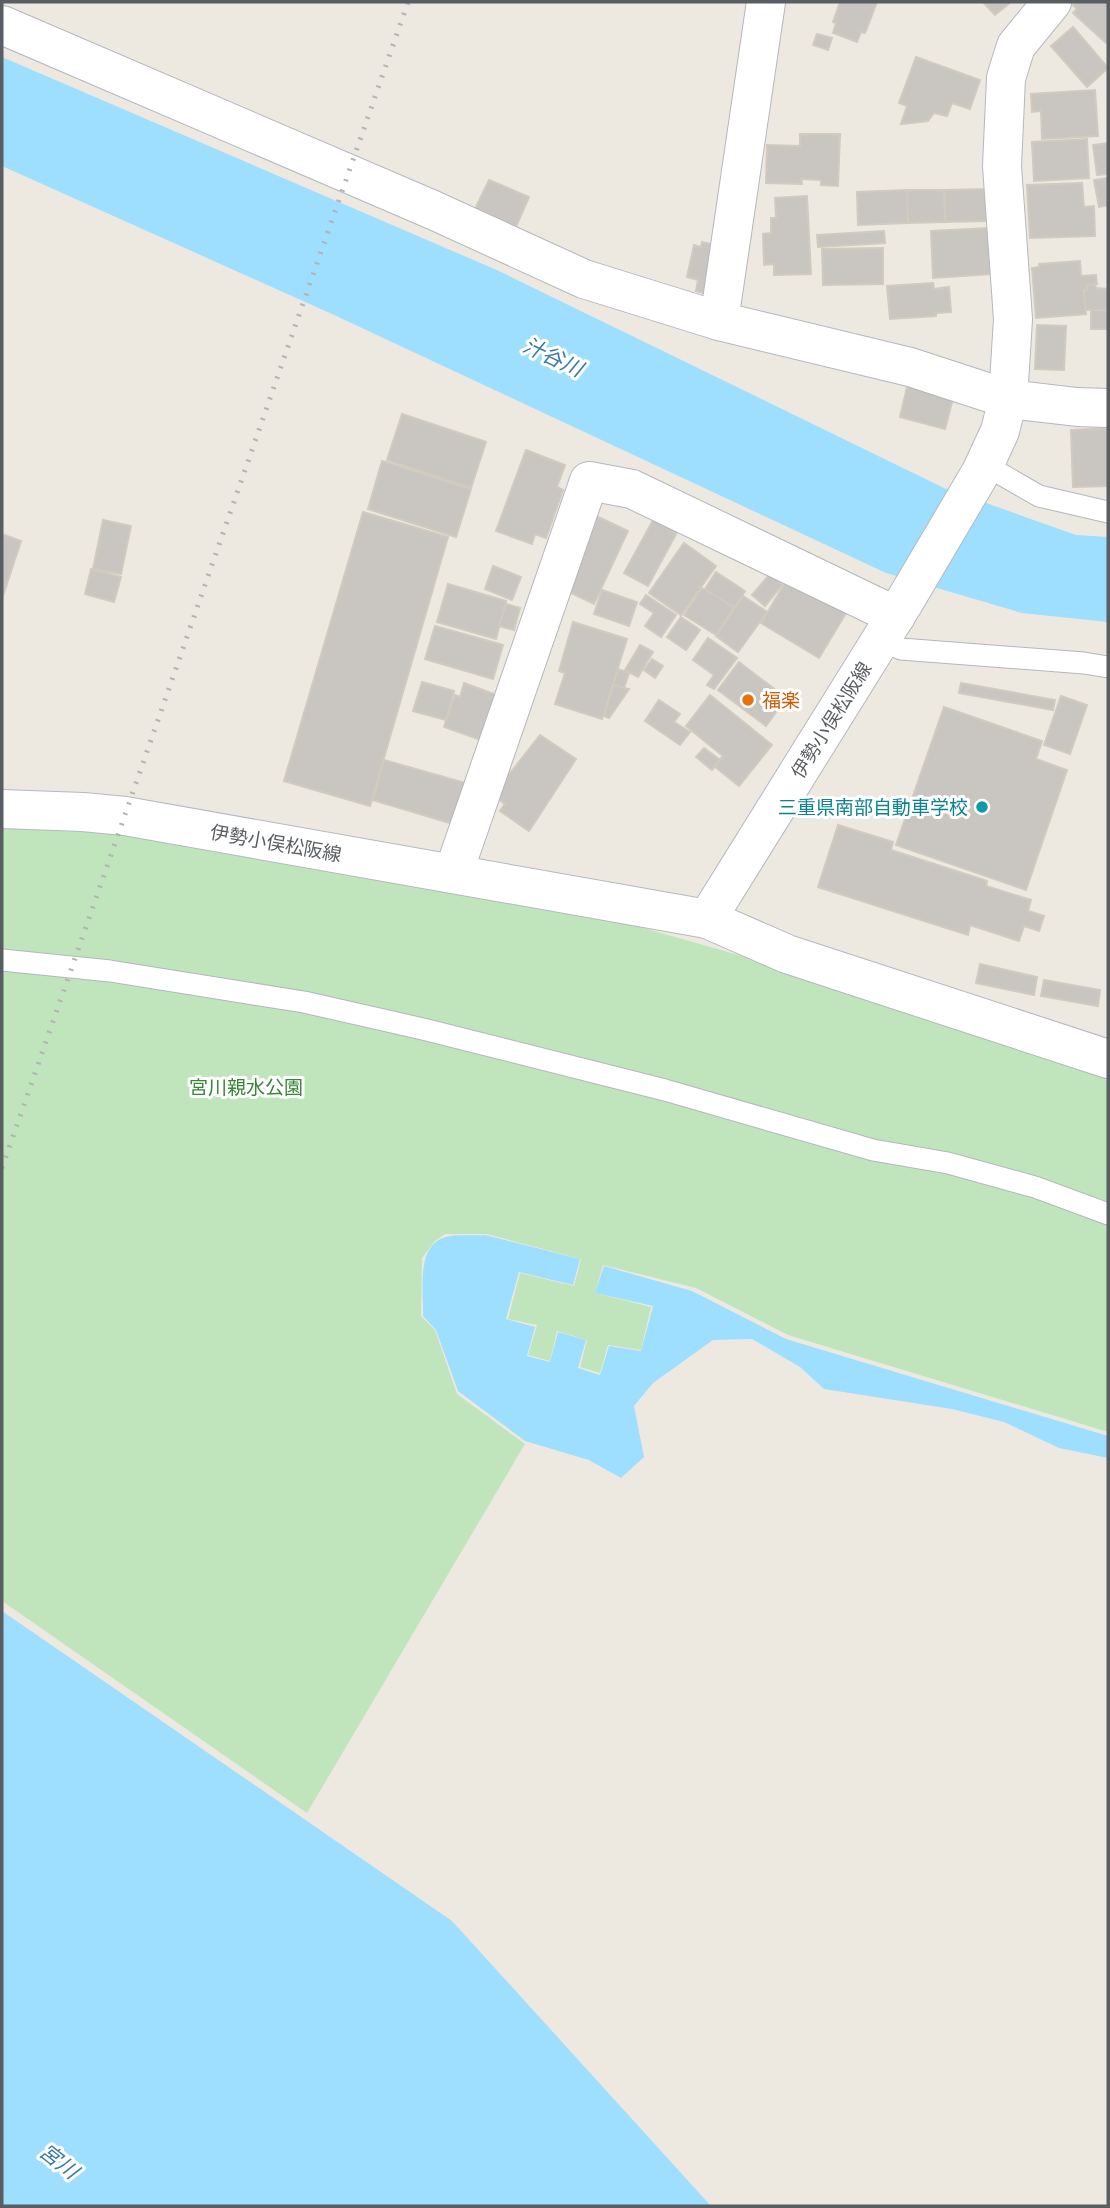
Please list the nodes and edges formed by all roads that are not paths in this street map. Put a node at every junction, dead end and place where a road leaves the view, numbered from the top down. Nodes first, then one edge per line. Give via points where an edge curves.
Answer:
1 (766, 2) edge
2 (1052, 2) edge
3 (2, 25) edge
4 (719, 321) junction
5 (1008, 399) junction
6 (1108, 408) edge
7 (983, 468) junction
8 (1108, 512) edge
9 (893, 620) junction
10 (1108, 667) edge
11 (2, 809) edge
12 (453, 874) junction
13 (708, 919) junction
14 (2, 960) edge
15 (1108, 1059) edge
16 (1108, 1214) edge

1 - 4 street
2 - 5 street, 伊勢小俣松阪線 via 1016,46 1006,78 1002,166 1013,318
3 - 4 street via 584,279
4 - 5 street via 910,367
5 - 6 street
5 - 7 street, 伊勢小俣松阪線
7 - 8 lane via 1040,496
7 - 9 street, 伊勢小俣松阪線
9 - 10 lane via 901,649
9 - 12 street via 632,489 589,481
9 - 13 street, 伊勢小俣松阪線
11 - 12 street, 伊勢小俣松阪線 via 125,816
12 - 13 street, 伊勢小俣松阪線
13 - 15 street via 787,954
14 - 16 lane via 110,971 303,1002 423,1029 664,1090 873,1150 961,1167

